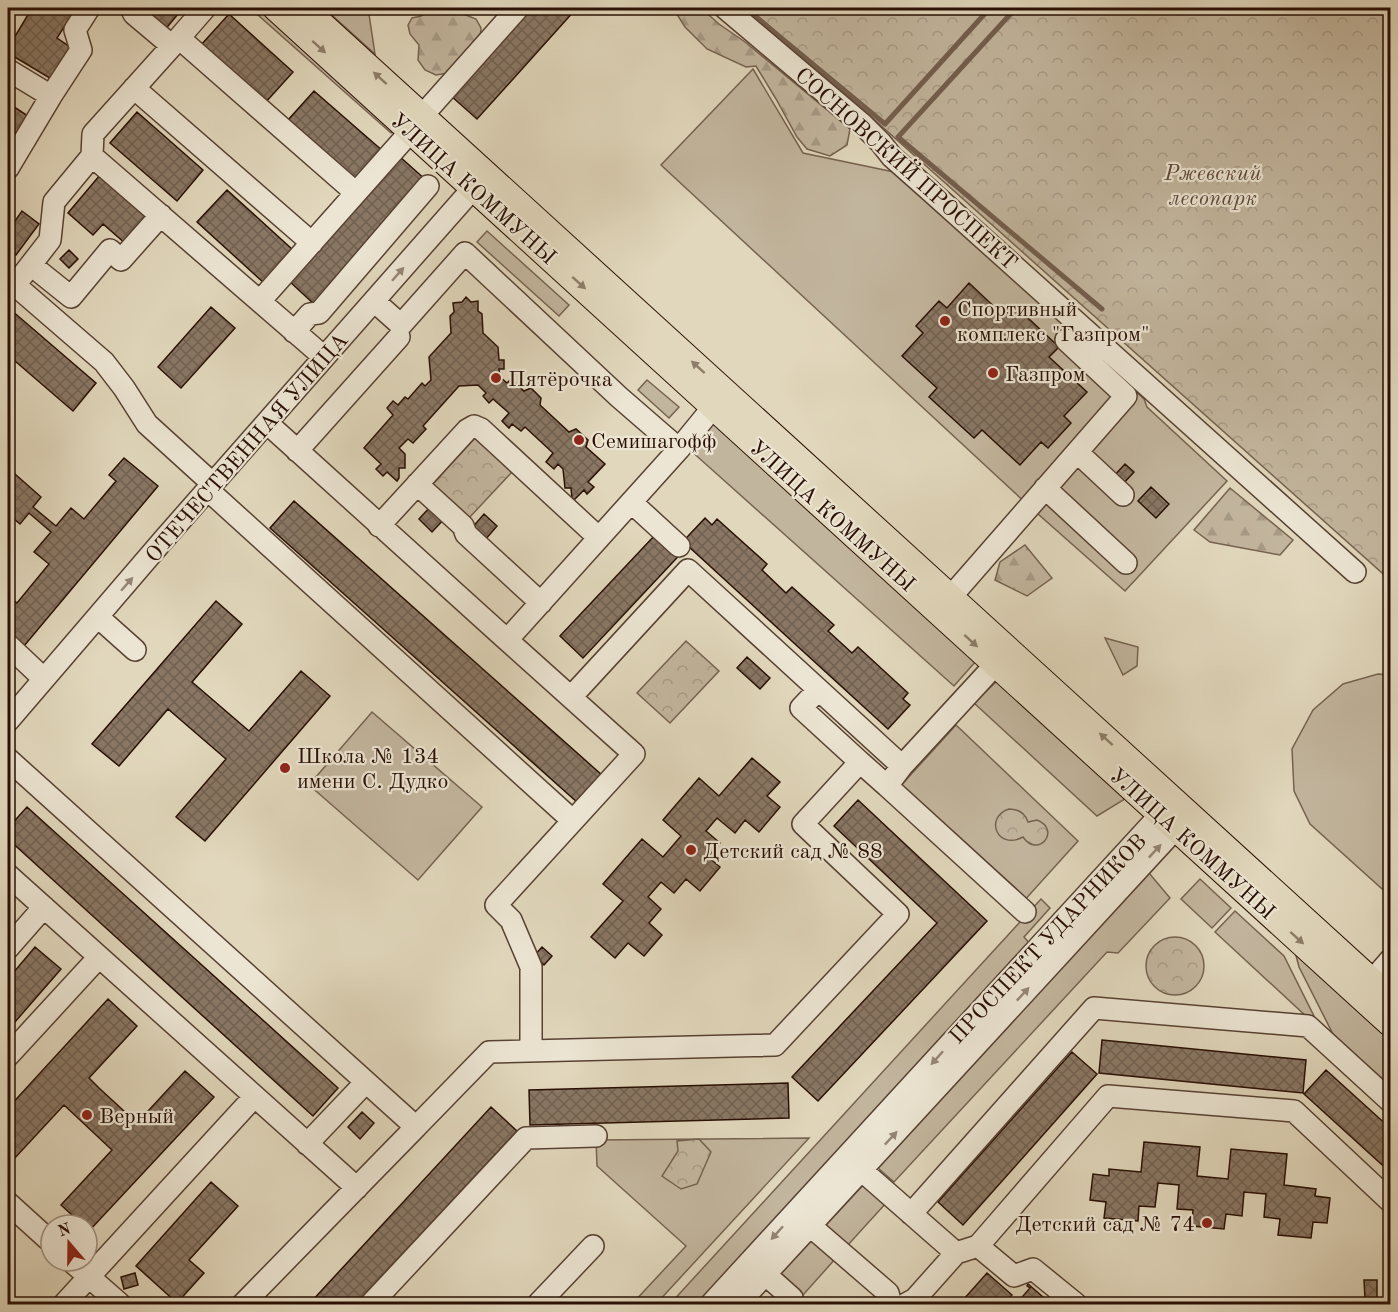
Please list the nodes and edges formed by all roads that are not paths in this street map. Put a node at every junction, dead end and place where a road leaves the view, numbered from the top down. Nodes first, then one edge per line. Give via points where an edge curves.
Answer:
1 (89, 8) edge
2 (131, 8) edge
3 (205, 8) edge
4 (276, 8) edge
5 (303, 8) edge
6 (518, 8) edge
7 (725, 8) edge
8 (176, 42) junction
9 (8, 70) edge
10 (134, 88) junction
11 (51, 96) junction
12 (417, 124) junction
13 (92, 156) junction
14 (8, 168) edge
15 (480, 181) junction
16 (428, 186) dead end
17 (356, 193) junction
18 (161, 215) junction
19 (312, 243) junction
20 (31, 265) junction
21 (11, 282) edge
22 (260, 301) junction
23 (374, 301) junction
24 (294, 332) junction
25 (399, 337) dead end
26 (1066, 340) dead end
27 (324, 357) junction
28 (719, 399) junction
29 (267, 423) junction
30 (679, 449) junction
31 (297, 451) junction
32 (1077, 452) junction
33 (417, 484) junction
34 (211, 487) junction
35 (1045, 488) junction
36 (1123, 495) dead end
37 (631, 502) junction
38 (379, 526) junction
39 (599, 538) junction
40 (683, 556) junction
41 (1126, 563) dead end
42 (1355, 572) dead end
43 (541, 603) junction
44 (944, 604) junction
45 (98, 617) junction
46 (507, 640) junction
47 (8, 645) edge
48 (135, 650) dead end
49 (1002, 657) junction
50 (44, 679) junction
51 (819, 690) junction
52 (572, 697) junction
53 (8, 721) edge
54 (8, 759) edge
55 (860, 762) junction
56 (902, 766) junction
57 (887, 786) junction
58 (1172, 816) junction
59 (572, 820) junction
60 (8, 875) edge
61 (44, 907) junction
62 (1025, 912) dead end
63 (8, 948) edge
64 (99, 957) junction
65 (1390, 960) edge
66 (1372, 981) junction
67 (1390, 998) edge
68 (1390, 1023) edge
69 (531, 1051) junction
70 (8, 1056) edge
71 (366, 1082) junction
72 (254, 1097) junction
73 (1390, 1101) edge
74 (416, 1127) junction
75 (596, 1136) dead end
76 (307, 1144) junction
77 (854, 1164) junction
78 (357, 1188) junction
79 (1390, 1201) edge
80 (8, 1203) edge
81 (911, 1215) junction
82 (803, 1219) junction
83 (39, 1231) edge
84 (593, 1246) dead end
85 (978, 1246) junction
86 (956, 1254) junction
87 (758, 1268) junction
88 (84, 1273) edge
89 (89, 1277) junction
90 (64, 1305) edge
91 (120, 1305) edge
92 (243, 1305) edge
93 (371, 1305) edge
94 (538, 1305) edge
95 (711, 1305) edge
96 (738, 1305) edge
97 (786, 1305) edge
98 (891, 1305) edge
99 (906, 1305) edge
100 (1076, 1305) edge

1 - 11 street via 75,30 81,51
2 - 8 street
3 - 8 street
4 -> 12 main road, УЛИЦА КОММУНЫ
12 -> 5 main road, УЛИЦА КОММУНЫ
6 - 12 street
7 - 42 street, СОСНОВСКИЙ ПРОСПЕКТ via 862,124 892,158
8 - 10 street
8 - 17 street
9 - 11 street
10 - 13 street via 93,134
10 - 19 street
11 - 14 street
12 - 15 main road, УЛИЦА КОММУНЫ
12 - 17 street
13 - 18 street
13 - 20 street via 54,202 50,240
23 -> 15 street, ОТЕЧЕСТВЕННАЯ УЛИЦА
15 - 28 main road, УЛИЦА КОММУНЫ
16 - 24 street via 319,313 310,314
17 - 19 street
18 - 20 street via 121,260 110,250 71,297
18 - 22 street via 227,278
19 - 22 street
20 - 21 street
21 - 34 street via 104,362 147,424
22 - 24 street
23 - 27 street, ОТЕЧЕСТВЕННАЯ УЛИЦА
23 - 30 street via 401,325 465,253
24 - 27 street
25 - 31 street
26 - 32 street via 1126,396
27 - 29 street, ОТЕЧЕСТВЕННАЯ УЛИЦА
28 - 30 street
28 - 44 main road, УЛИЦА КОММУНЫ
29 - 31 street
29 - 34 street, ОТЕЧЕСТВЕННАЯ УЛИЦА
30 - 37 street
31 - 38 street
32 - 35 street
32 - 36 street
33 - 38 street
33 - 39 street via 474,426
33 - 43 street
45 -> 34 street, ОТЕЧЕСТВЕННАЯ УЛИЦА
34 - 59 street
35 - 41 street
35 - 44 street
37 - 39 street
37 - 40 street
38 - 46 street
39 - 43 street
40 - 51 street
40 - 52 street
43 - 46 street
44 - 49 main road, УЛИЦА КОММУНЫ
45 - 48 street
45 - 50 street, ОТЕЧЕСТВЕННАЯ УЛИЦА
46 - 52 street
47 - 50 street
49 - 56 street
49 - 58 main road, УЛИЦА КОММУНЫ
50 - 53 street, ОТЕЧЕСТВЕННАЯ УЛИЦА
51 - 55 street via 801,708
51 - 56 street
52 - 59 street via 634,753
54 - 71 street
55 - 57 street
55 - 69 street via 802,824 898,914 775,1045
56 - 57 street
57 - 62 street
58 - 66 main road, УЛИЦА КОММУНЫ
58 -> 68 main road, УЛИЦА КОММУНЫ
58 - 77 street, ПРОСПЕКТ УДАРНИКОВ
59 - 69 street via 496,905 511,920 531,967
60 - 61 street
61 - 63 street
61 - 64 street
64 - 70 street
64 - 72 street
65 - 66 street
66 - 67 main road, УЛИЦА КОММУНЫ
69 - 74 street via 489,1052
71 - 74 street
71 - 76 street
72 - 76 street
72 - 89 street
73 - 81 street via 1308,1026 1095,1008
74 - 78 street
75 - 93 street via 526,1138
76 - 78 street
77 - 81 street
77 - 82 street, ПРОСПЕКТ УДАРНИКОВ
78 - 92 street
79 - 85 street via 1294,1111 1108,1096
80 - 83 street
81 - 86 street
82 - 87 street, ПРОСПЕКТ УДАРНИКОВ
82 - 98 street via 888,1293
84 - 94 street
85 - 86 street
85 - 100 street via 1014,1276 1033,1269
86 - 99 street
87 - 95 street, ПРОСПЕКТ УДАРНИКОВ
87 - 96 street, ПРОСПЕКТ УДАРНИКОВ
87 - 97 street via 792,1298
88 - 89 street
89 - 90 street
89 - 91 street

